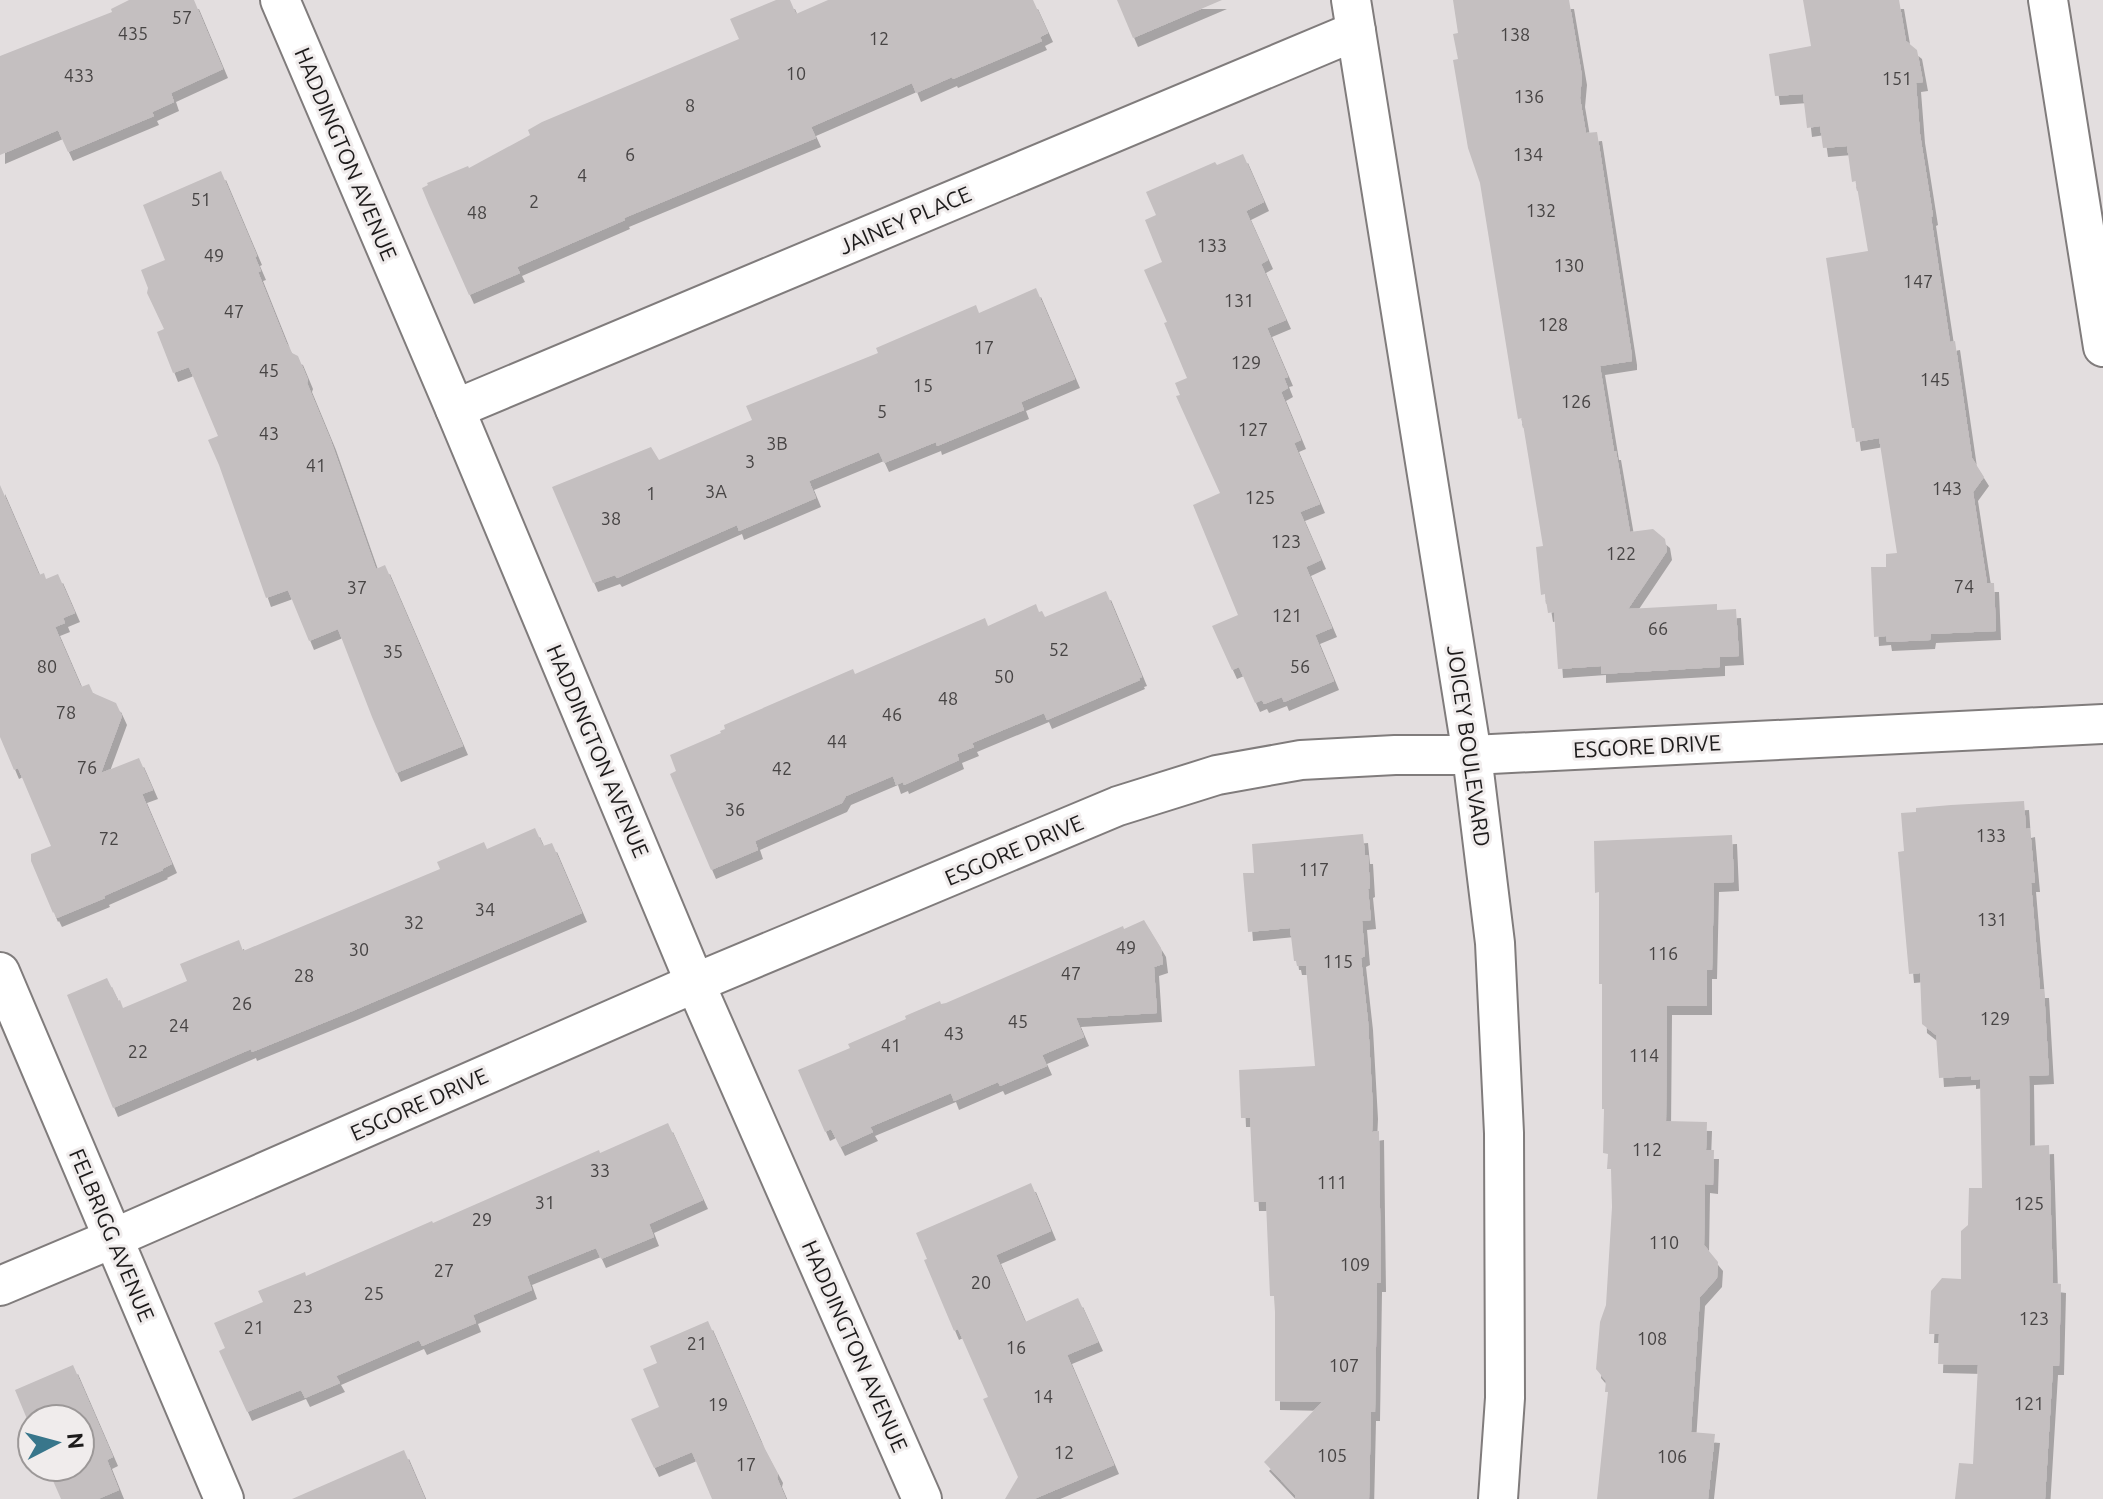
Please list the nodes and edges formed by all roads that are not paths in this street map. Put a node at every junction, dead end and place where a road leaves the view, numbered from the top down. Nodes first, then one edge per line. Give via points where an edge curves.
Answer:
1 (280, 0) edge
2 (2048, 0) edge
3 (1354, 15) edge
4 (2103, 347) edge
5 (455, 409) junction
6 (2103, 724) edge
7 (1472, 755) junction
8 (0, 972) edge
9 (695, 983) junction
10 (114, 1238) junction
11 (0, 1286) edge
12 (224, 1499) edge
13 (922, 1499) edge
14 (1498, 1499) edge

1 - 5 street, HADDINGTON AVENUE
2 - 4 street
3 - 5 street, JAINEY PLACE
3 - 7 street, JOICEY BOULEVARD
5 - 9 street, HADDINGTON AVENUE
6 - 7 street, ESGORE DRIVE
7 - 9 street, ESGORE DRIVE via 1301,760 1217,775 1118,806
7 - 14 street, JOICEY BOULEVARD via 1495,943 1504,1133 1505,1398
8 - 10 street, FELBRIGG AVENUE
9 - 10 street, ESGORE DRIVE
9 - 13 street, HADDINGTON AVENUE
10 - 11 street, ESGORE DRIVE
10 - 12 street, FELBRIGG AVENUE

